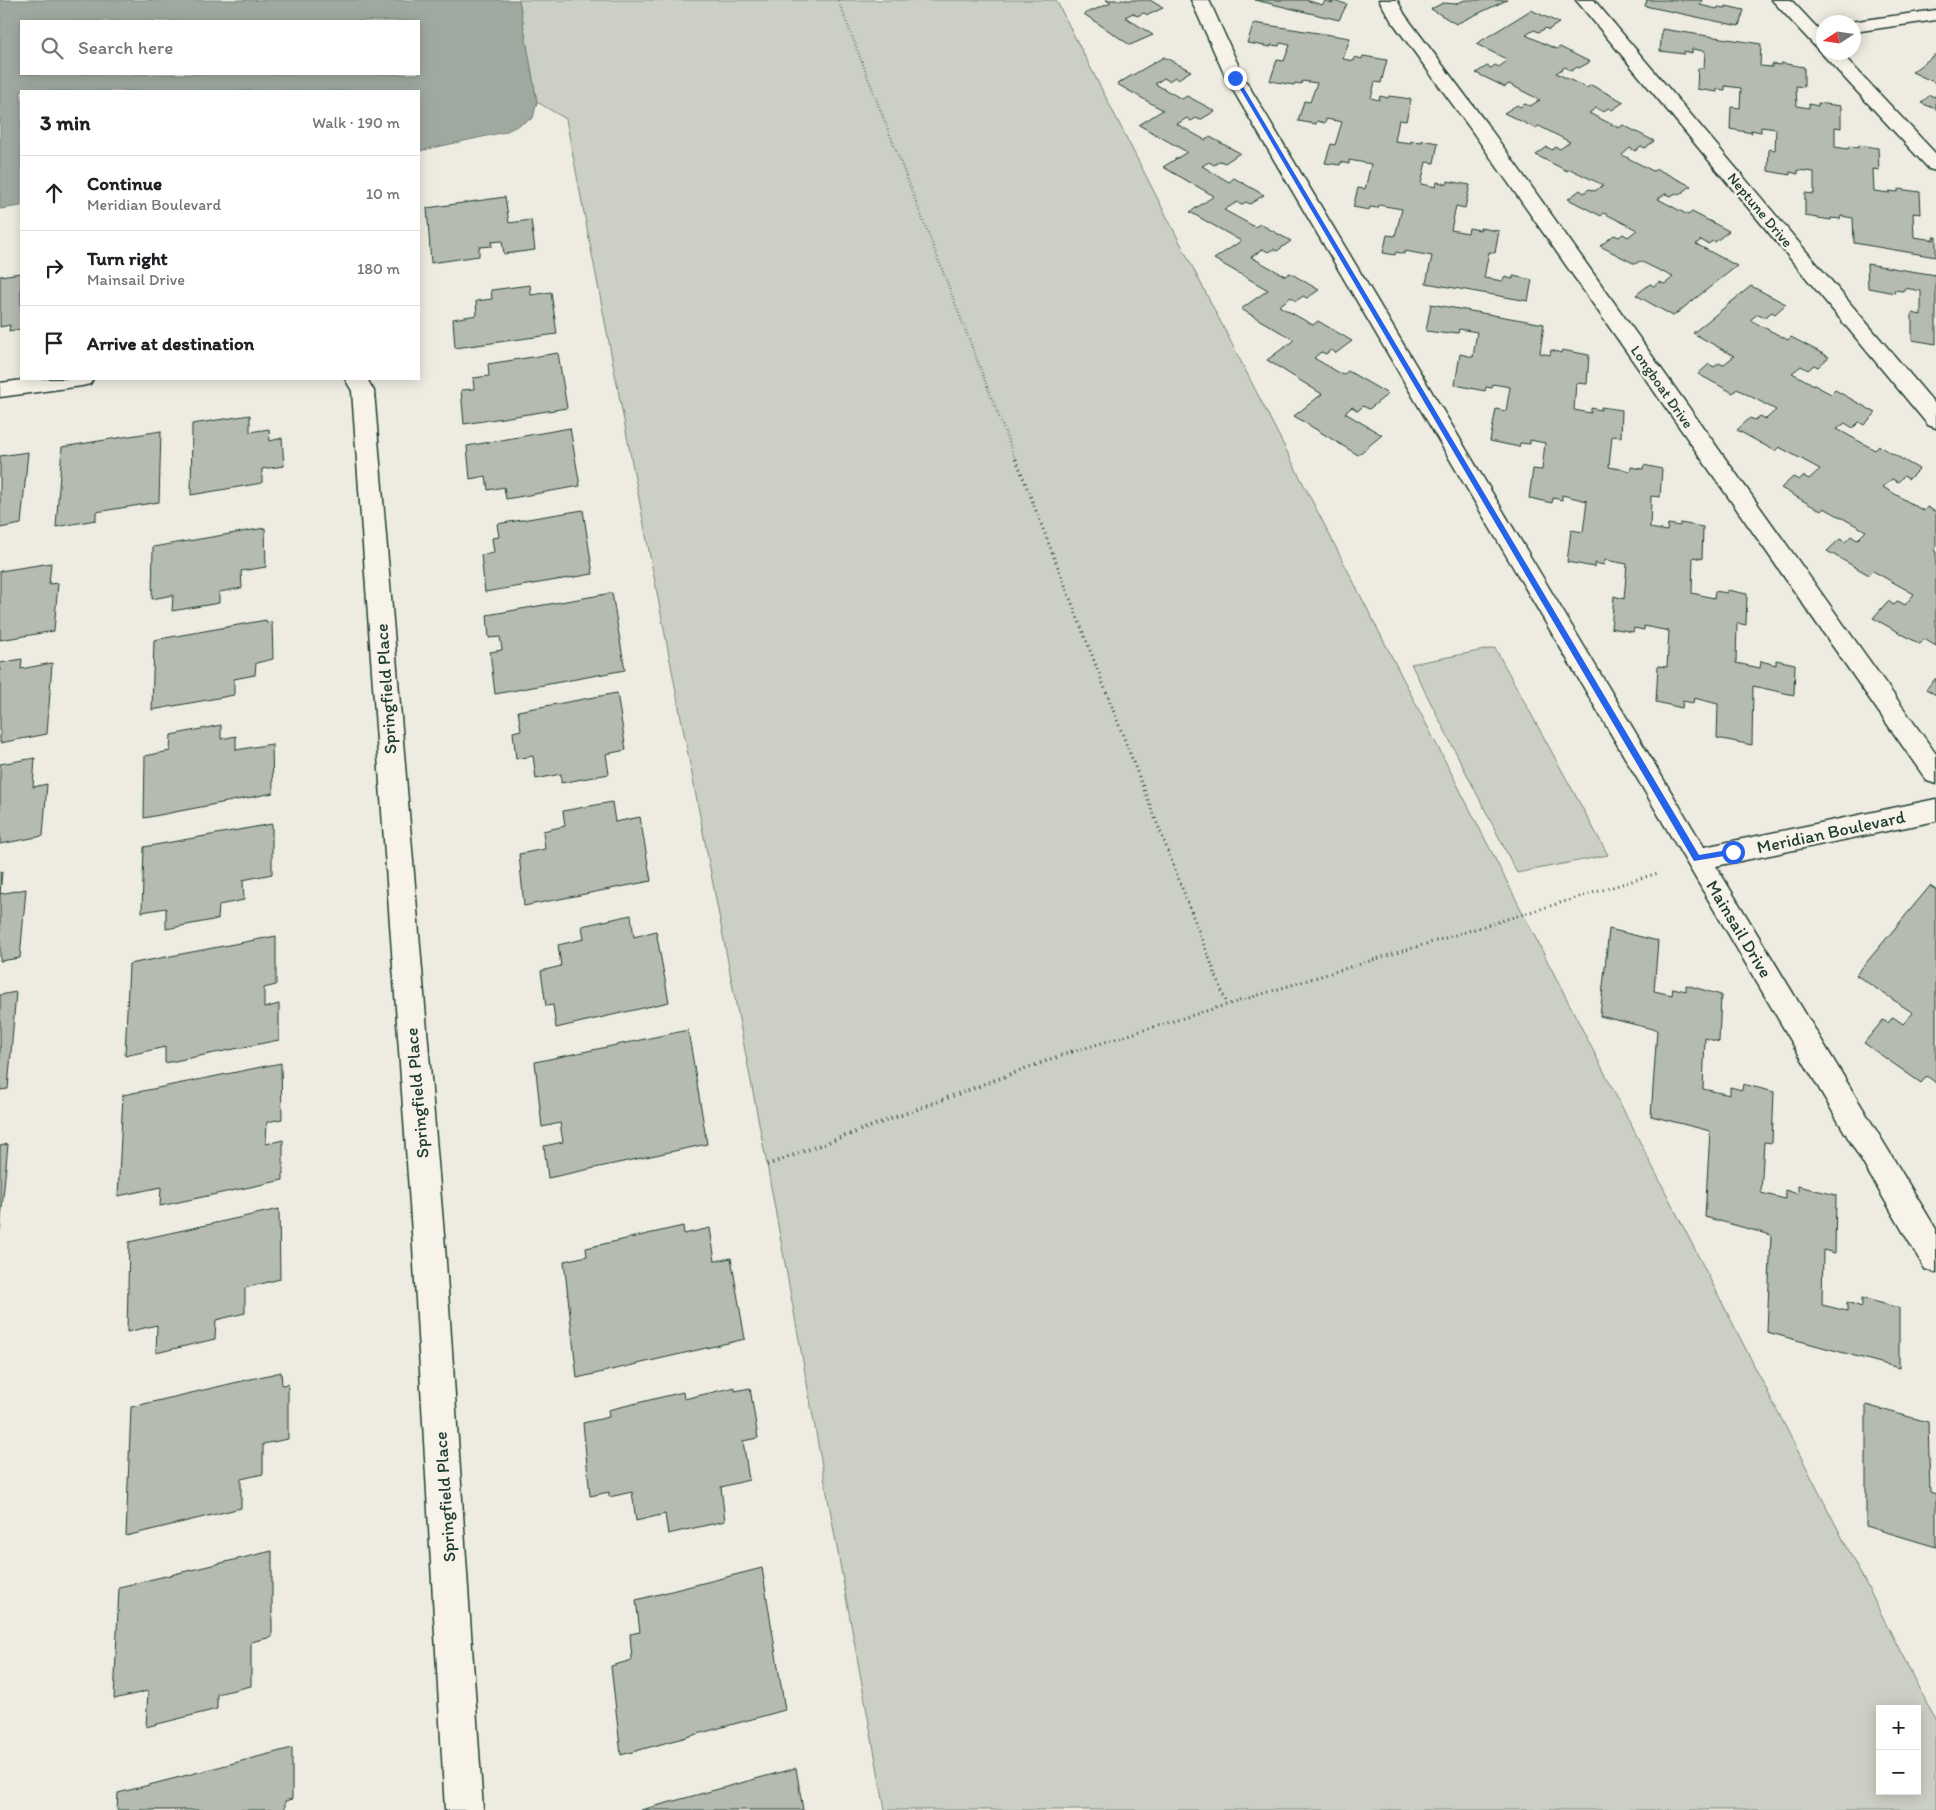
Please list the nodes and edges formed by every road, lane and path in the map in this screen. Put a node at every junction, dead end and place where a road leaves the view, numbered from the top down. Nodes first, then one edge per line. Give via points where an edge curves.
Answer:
1 (838, 0) edge
2 (1200, 0) edge
3 (1388, 0) edge
4 (1585, 0) edge
5 (1781, 0) edge
6 (1936, 15) edge
7 (1861, 26) edge
8 (1816, 31) edge
9 (1838, 60) edge
10 (1936, 165) edge
11 (75, 380) edge
12 (357, 380) edge
13 (0, 390) edge
14 (1936, 420) edge
15 (1936, 774) edge
16 (1936, 810) edge
17 (1697, 859) junction
18 (1666, 870) dead end
19 (1227, 1004) junction
20 (766, 1165) dead end
21 (1936, 1258) edge
22 (464, 1810) edge

1 - 19 path
2 - 17 street, Mainsail Drive via 1235,78
3 - 15 street, Longboat Drive
4 - 14 street, Neptune Drive
5 - 8 street
6 - 7 street
9 - 10 street
11 - 13 street
12 - 22 street, Springfield Place via 363,391 429,1246
16 - 17 street, Meridian Boulevard
17 - 21 street, Mainsail Drive
18 - 19 path
19 - 20 path via 1070,1052

